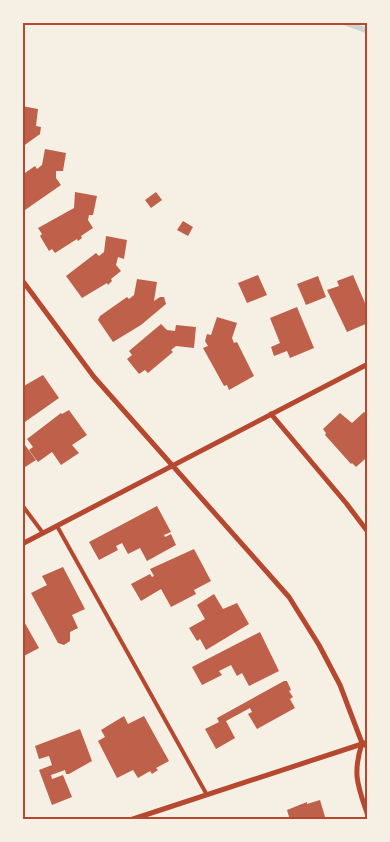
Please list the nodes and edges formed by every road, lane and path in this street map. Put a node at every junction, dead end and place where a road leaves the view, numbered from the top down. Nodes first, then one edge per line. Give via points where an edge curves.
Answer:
1 (22, 280) edge
2 (368, 364) edge
3 (271, 414) junction
4 (172, 466) junction
5 (22, 505) edge
6 (57, 526) junction
7 (368, 532) edge
8 (43, 533) junction
9 (22, 544) edge
10 (365, 743) edge
11 (368, 747) edge
12 (207, 795) junction
13 (368, 816) edge
14 (130, 820) edge

1 - 4 street via 94,377
2 - 3 street
3 - 4 street
3 - 7 street
4 - 6 street
4 - 10 street via 288,597 332,669
5 - 8 lane
6 - 8 street
6 - 12 lane
8 - 9 street
10 - 11 street
10 - 12 street
10 - 13 street via 356,762 356,778
12 - 14 street

